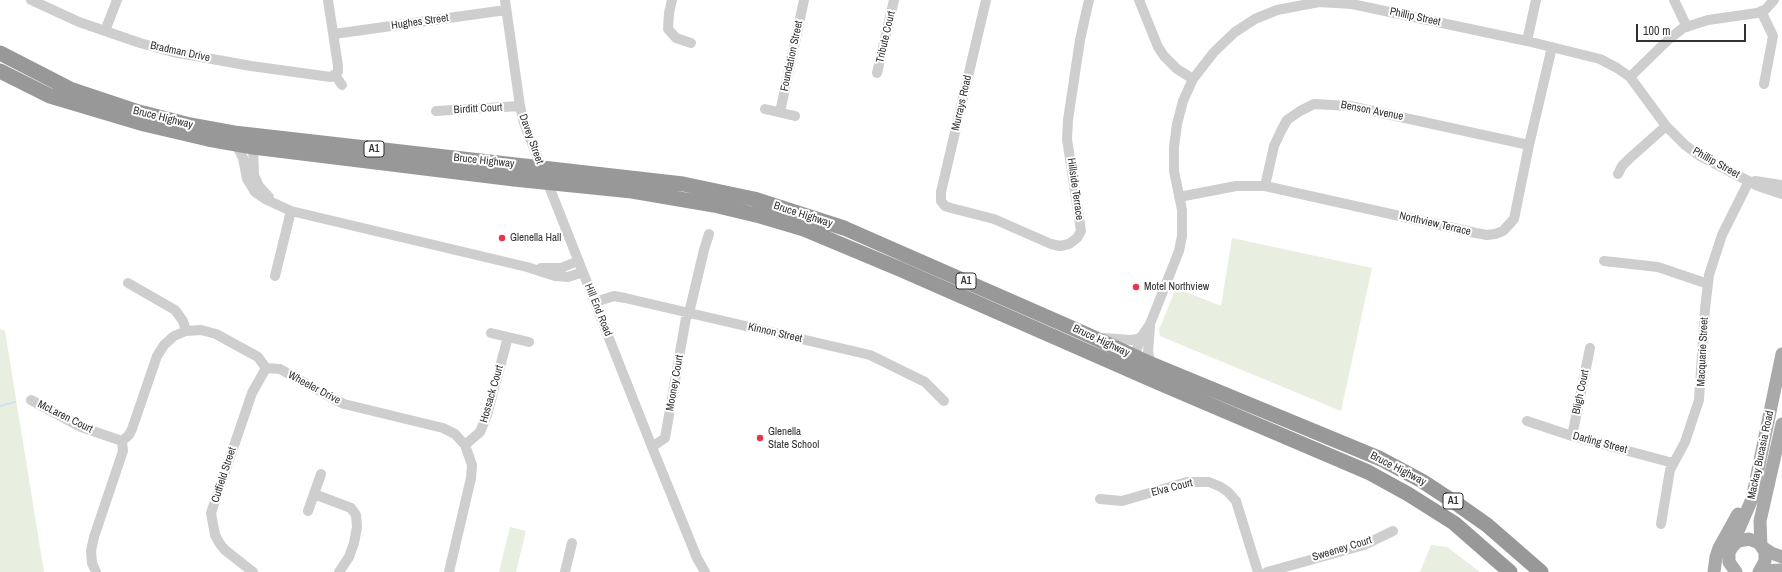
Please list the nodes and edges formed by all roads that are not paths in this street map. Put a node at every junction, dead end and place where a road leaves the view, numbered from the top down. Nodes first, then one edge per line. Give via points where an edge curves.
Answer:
1 (31, 0) edge
2 (117, 0) edge
3 (328, 0) edge
4 (672, 0) edge
5 (804, 0) edge
6 (894, 0) edge
7 (986, 0) edge
8 (1089, 0) edge
9 (1139, 0) edge
10 (1536, 0) edge
11 (1674, 0) edge
12 (1774, 0) edge
13 (506, 5) edge
14 (1762, 11) junction
15 (1687, 27) junction
16 (105, 31) junction
17 (334, 34) junction
18 (1527, 41) junction
19 (691, 43) dead end
20 (1552, 47) junction
21 (0, 53) edge
22 (0, 71) edge
23 (877, 73) dead end
24 (335, 75) junction
25 (1630, 77) junction
26 (1194, 78) junction
27 (1764, 84) dead end
28 (342, 85) dead end
29 (520, 106) junction
30 (765, 109) dead end
31 (436, 111) dead end
32 (780, 112) junction
33 (795, 116) dead end
34 (1666, 126) junction
35 (235, 139) junction
36 (1529, 145) junction
37 (253, 147) junction
38 (1618, 174) dead end
39 (1749, 181) junction
40 (1265, 186) junction
41 (1781, 187) edge
42 (1179, 197) junction
43 (279, 206) junction
44 (945, 206) joint
45 (291, 211) junction
46 (709, 234) dead end
47 (578, 261) junction
48 (1604, 261) dead end
49 (527, 267) junction
50 (583, 272) junction
51 (275, 276) dead end
52 (128, 283) dead end
53 (1708, 284) junction
54 (595, 302) junction
55 (688, 313) junction
56 (1150, 324) junction
57 (186, 331) junction
58 (491, 333) dead end
59 (1088, 334) junction
60 (1142, 336) junction
61 (508, 337) junction
62 (529, 342) dead end
63 (1590, 348) dead end
64 (1782, 354) edge
65 (1134, 356) junction
66 (1151, 364) junction
67 (266, 368) junction
68 (31, 400) dead end
69 (944, 400) dead end
70 (1527, 421) dead end
71 (1782, 424) edge
72 (1262, 428) junction
73 (1572, 436) junction
74 (122, 441) junction
75 (465, 445) junction
76 (652, 447) junction
77 (1673, 463) junction
78 (1757, 472) junction
79 (321, 474) dead end
80 (314, 494) junction
81 (1100, 499) dead end
82 (308, 511) dead end
83 (1454, 523) junction
84 (1661, 524) dead end
85 (1393, 531) dead end
86 (572, 543) dead end
87 (1762, 546) junction
88 (1782, 557) edge
89 (1732, 564) edge
90 (1782, 570) edge
91 (702, 571) edge
92 (96, 572) edge
93 (253, 572) edge
94 (338, 572) edge
95 (449, 572) edge
96 (565, 572) edge
97 (1258, 572) edge
98 (1267, 572) edge
99 (1510, 572) edge
100 (1520, 572) edge
101 (1541, 572) edge
102 (1714, 572) edge
103 (1759, 572) edge

1 - 16 street, Bradman Drive
2 - 16 street
3 - 17 street
4 - 19 street via 668,13 668,29 676,38
5 - 32 street, Foundation Street
6 - 23 street, Tribute Court
7 - 44 street, Murrays Road via 941,192 941,201
8 - 44 street, Hillside Terrace via 1080,40 1067,139 1080,227 1077,238 1069,244 1051,244 994,219
9 - 26 street via 1164,56 1177,69
10 - 18 street
11 - 15 street
12 - 14 street
13 - 17 street, Hughes Street
13 - 29 street, Davey Street
14 - 15 street via 1708,20
14 - 27 street via 1773,36
15 - 25 street via 1669,39
16 - 24 street, Bradman Drive via 140,43 195,56 310,75
17 - 24 street via 338,66
18 - 20 street, Phillip Street
18 - 26 street, Phillip Street via 1352,4 1319,2 1276,10 1255,19 1235,32 1214,52
20 - 25 street, Phillip Street via 1600,60
20 - 36 street, Northview Terrace
21 - 35 highway, Bruce Highway / A1 via 70,90
22 - 35 highway, Bruce Highway / A1 via 50,96 165,130
24 - 28 street
25 - 34 street, Phillip Street
26 - 42 street, Phillip Street via 1183,102 1174,147 1174,171
29 - 31 street, Birditt Court
29 - 47 street, Davey Street via 524,123
30 - 32 street
32 - 33 street
34 - 38 street via 1626,162
34 - 39 street, Phillip Street via 1700,156
35 - 37 highway
35 - 43 street, Hill End Road via 243,158 246,176 253,189 261,197
35 - 59 highway, Bruce Highway / A1 via 562,169 716,190 767,203 844,228
36 - 40 street, Benson Avenue via 1350,106 1314,104 1288,120 1280,131
36 - 40 street, Northview Terrace via 1514,219 1503,231 1495,234 1476,233
37 - 43 street, Hill End Road via 255,179
37 - 72 highway, Bruce Highway / A1 via 632,191 714,204 760,216 804,229 909,273
39 - 41 street, Phillip Street via 1766,189
39 - 53 street, Macquarie Street via 1722,235
40 - 42 street, Northview Terrace via 1236,186
42 - 56 street, Phillip Street via 1182,223 1179,251
43 - 45 street, Hill End Road
45 - 49 street, Hill End Road
45 - 51 street
46 - 55 street, Mooney Court
47 - 49 street via 561,268
47 - 50 street, Davey Street
48 - 53 street via 1658,268
49 - 50 street, Hill End Road via 555,276 568,277
50 - 54 street, Hill End Road
52 - 57 street via 175,310
53 - 77 street, Macquarie Street via 1699,400 1686,442
54 - 55 street, Kinnon Street via 614,296
54 - 76 street, Hill End Road
55 - 69 street, Kinnon Street via 870,355 926,382
55 - 76 street, Mooney Court via 665,438
56 - 60 street
56 - 66 street via 1148,352
57 - 67 street via 201,330 216,334 258,357
57 - 74 street via 174,336 157,356 132,429
58 - 61 street
59 - 60 street via 1126,340 1135,340
59 - 65 highway, Bruce Highway / A1
60 - 65 street
61 - 62 street
61 - 75 street, Hossack Court via 487,415 480,432
63 - 73 street, Bligh Court
64 - 78 main road, Mackay Bucasia Road
65 - 66 highway, Bruce Highway / A1
65 - 72 highway via 1141,369 1234,410
66 - 101 highway, Bruce Highway / A1 via 1404,471 1487,525
67 - 75 street, Wheeler Drive via 280,369 344,404 443,428 455,434
67 - 93 street, Cutfield Street via 252,393 211,513 213,529 220,544
68 - 74 street, McLaren Court via 81,427
70 - 73 street, Darling Street
71 - 87 main road, Mackay Bucasia Road via 1760,521
72 - 83 highway, Bruce Highway / A1 via 1368,472
73 - 77 street, Darling Street
74 - 92 street via 123,451 91,551
75 - 95 street, Wheeler Drive via 470,454 471,478
76 - 91 street, Hill End Road
77 - 84 street, Macquarie Street
78 - 89 main road, Mackay Bucasia Road
78 - 102 main road via 1742,507 1721,542
79 - 80 street
80 - 82 street
80 - 94 street via 351,508 356,515 354,543 349,557
81 - 97 street, Elva Court via 1122,501 1187,482 1209,482 1221,486 1236,501
83 - 99 highway, Bruce Highway / A1
83 - 100 highway
85 - 98 street, Sweeney Court via 1364,545
86 - 96 street
87 - 88 main road
87 - 89 main road via 1752,540 1736,543
87 - 103 main road, Mackay Bucasia Road via 1766,558
90 - 103 main road

